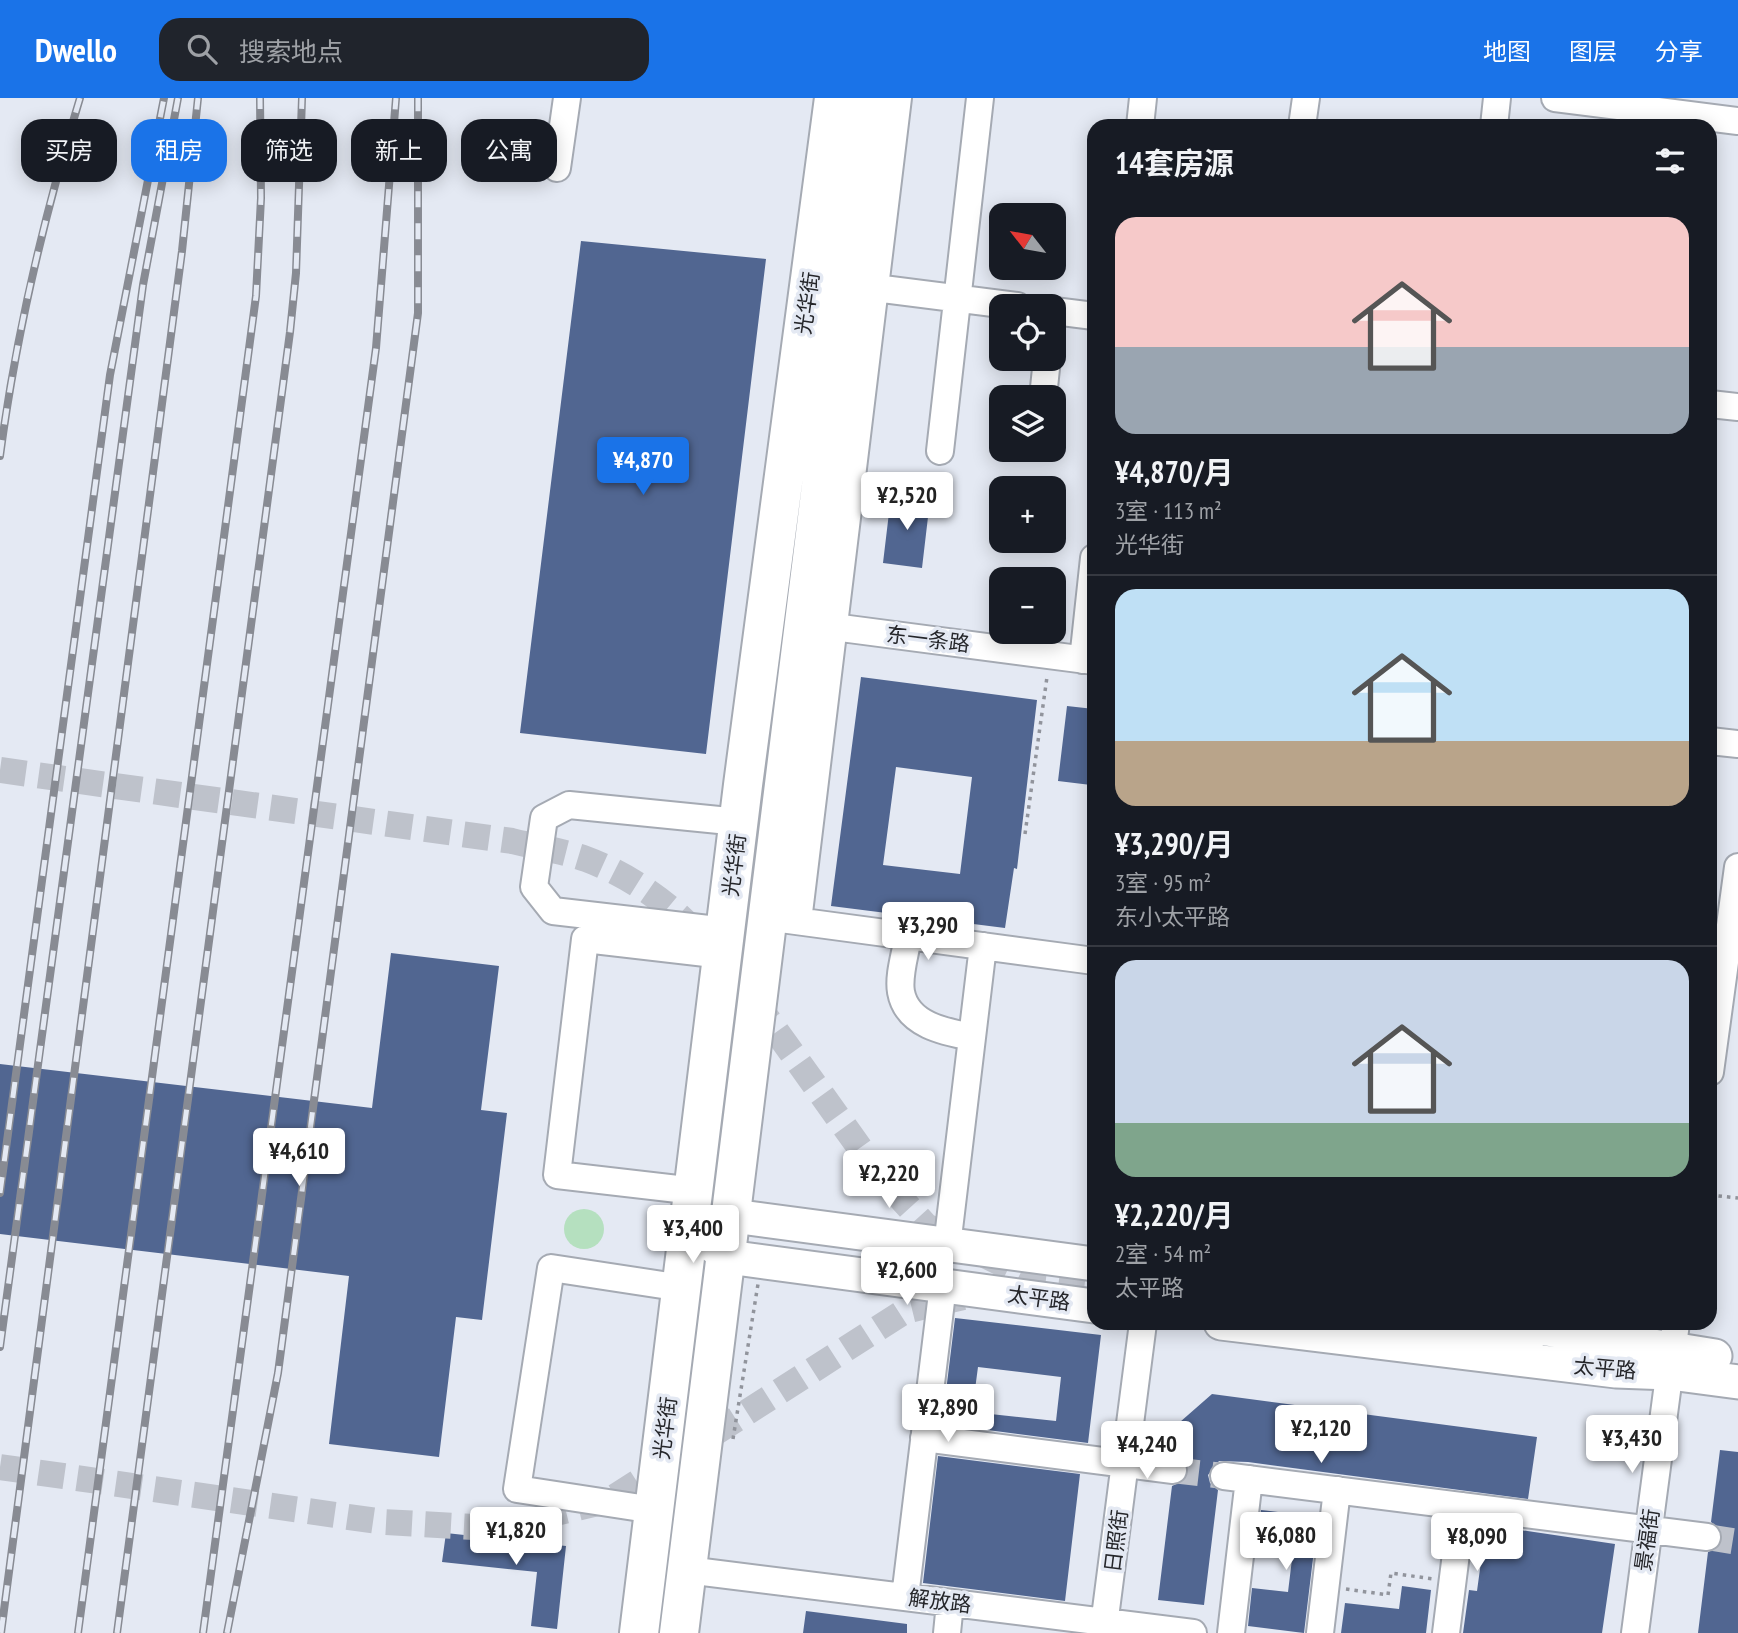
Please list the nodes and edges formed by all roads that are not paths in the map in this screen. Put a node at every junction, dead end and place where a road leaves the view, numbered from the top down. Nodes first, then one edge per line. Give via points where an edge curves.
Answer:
1 (567, 98) edge
2 (834, 98) edge
3 (869, 98) edge
4 (898, 98) edge
5 (980, 98) edge
6 (1143, 98) edge
7 (1306, 98) edge
8 (1497, 98) edge
9 (1555, 98) edge
10 (1663, 112) edge
11 (1141, 119) edge
12 (1303, 119) edge
13 (1495, 119) edge
14 (1738, 121) edge
15 (557, 168) dead end
16 (875, 288) junction
17 (957, 299) junction
18 (989, 303) edge
19 (1066, 312) edge
20 (1087, 315) edge
21 (1717, 405) edge
22 (1738, 407) edge
23 (940, 451) dead end
24 (819, 625) junction
25 (1087, 660) edge
26 (1717, 742) edge
27 (1738, 744) edge
28 (739, 822) junction
29 (1738, 867) edge
30 (783, 919) junction
31 (908, 936) junction
32 (724, 943) junction
33 (983, 946) junction
34 (1087, 960) edge
35 (1717, 966) edge
36 (972, 1037) junction
37 (1726, 1039) edge
38 (1717, 1058) edge
39 (695, 1191) junction
40 (733, 1216) junction
41 (690, 1229) junction
42 (947, 1246) junction
43 (728, 1257) junction
44 (1087, 1263) edge
45 (943, 1285) junction
46 (682, 1288) junction
47 (1087, 1305) edge
48 (1142, 1330) edge
49 (1327, 1330) edge
50 (1410, 1330) edge
51 (1472, 1330) edge
52 (1546, 1330) edge
53 (1660, 1352) edge
54 (1738, 1359) edge
55 (1738, 1382) edge
56 (924, 1438) junction
57 (1126, 1464) junction
58 (1173, 1470) tunnel mouth
59 (1337, 1490) junction
60 (1462, 1506) junction
61 (654, 1510) junction
62 (1649, 1530) junction
63 (1707, 1538) tunnel mouth
64 (687, 1570) junction
65 (905, 1597) junction
66 (950, 1603) junction
67 (1104, 1628) edge
68 (639, 1633) edge
69 (679, 1633) edge
70 (947, 1633) edge
71 (1193, 1633) edge
72 (1231, 1633) edge
73 (1320, 1633) edge
74 (1446, 1633) edge
75 (1635, 1633) edge

1 - 15 street
2 - 28 highway, 光华街
3 - 24 highway, 光华街
4 - 16 street
5 - 17 street
6 - 11 street
7 - 12 street
8 - 13 street
9 - 10 street
10 - 14 street
16 - 17 street
16 - 24 street
17 - 18 street
17 - 23 street
19 - 20 street
21 - 22 street
24 - 25 street, 东一条路
24 - 30 highway, 光华街
26 - 27 street
28 - 32 highway, 光华街
28 - 32 street via 569,805 544,818 534,887 553,911
29 - 35 street
30 - 31 street
30 - 40 highway, 光华街
31 - 33 street
31 - 36 street via 901,991 908,1007 925,1025
32 - 39 highway, 光华街
32 - 39 street via 585,939 557,1175
33 - 34 street
33 - 36 street
35 - 37 street
36 - 42 street
37 - 38 street
39 - 41 highway, 光华街
40 - 41 main road, 太平路
40 - 42 main road, 太平路
40 - 43 highway, 光华街
41 - 43 main road, 太平路
41 - 46 highway, 光华街
42 - 44 main road, 太平路
43 - 45 main road, 太平路
43 - 64 highway, 光华街
45 - 47 main road, 太平路
45 - 56 street
46 - 61 highway, 光华街
46 - 61 street via 551,1268 517,1489
48 - 57 street, 日照街
49 - 53 main road, 太平路
50 - 53 street via 1592,1354
51 - 53 street
52 - 53 main road, 太平路
53 - 54 main road, 太平路
53 - 55 main road, 太平路
53 - 62 street, 景福街
56 - 57 street
56 - 65 street
57 - 58 street
57 - 67 street, 日照街
59 - 60 street
59 - 72 street via 1236,1478
59 - 73 street
60 - 62 street
60 - 74 street
61 - 68 highway, 光华街
62 - 63 street
62 - 75 street, 景福街
64 - 65 street, 解放路
64 - 69 highway, 光华街
65 - 66 street, 解放路
66 - 67 street, 解放路
66 - 70 street
67 - 71 street, 解放路

